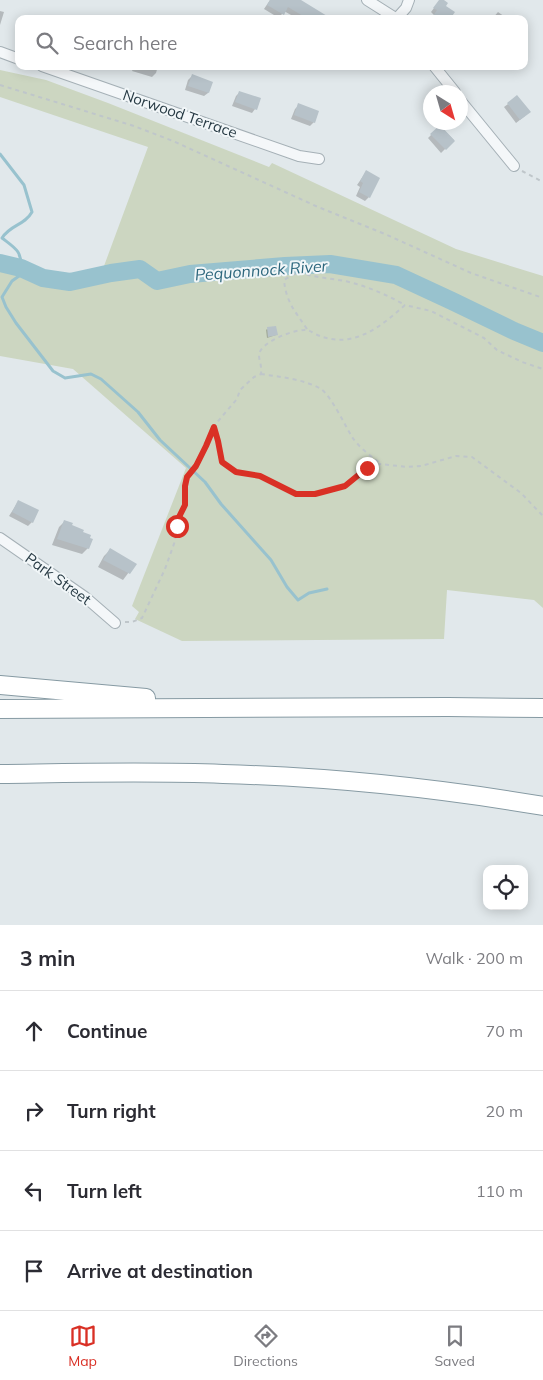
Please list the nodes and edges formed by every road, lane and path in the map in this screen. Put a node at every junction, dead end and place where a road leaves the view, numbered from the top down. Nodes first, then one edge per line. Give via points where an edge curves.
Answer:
1 (367, 0) edge
2 (409, 0) edge
3 (392, 15) edge
4 (400, 15) edge
5 (0, 52) edge
6 (15, 58) edge
7 (53, 70) edge
8 (437, 70) edge
9 (0, 85) edge
10 (449, 85) edge
11 (468, 110) edge
12 (319, 159) dead end
13 (514, 166) joint
14 (543, 182) edge
15 (543, 298) edge
16 (404, 305) junction
17 (307, 329) junction
18 (543, 369) edge
19 (261, 374) junction
20 (214, 427) junction
21 (381, 464) junction
22 (543, 516) edge
23 (0, 538) edge
24 (115, 623) joint
25 (0, 685) edge
26 (306, 708) junction
27 (543, 708) edge
28 (0, 709) edge
29 (186, 773) junction
30 (0, 774) edge
31 (0, 786) edge
32 (543, 806) edge

1 - 3 street
2 - 4 street
5 - 6 street
7 - 12 street, Norwood Terrace via 299,156
8 - 10 street
9 - 15 path via 173,141 471,273
11 - 13 street
13 - 14 path
16 - 17 path via 370,332 349,339 328,340
16 - 17 path via 383,293 349,282 298,272 284,280 284,287 288,301
16 - 18 path via 431,311 484,338 497,350
17 - 19 path via 291,332 262,347 259,354
19 - 20 path via 254,376 240,390 237,399
19 - 21 path via 291,378 322,390 353,439
20 - 21 path via 222,462 236,472 260,476 296,494 315,494 345,486 370,466
20 - 24 path via 196,466 187,477 185,505 178,519 175,541 148,607 142,618
21 - 22 path via 422,466 456,456 472,457 521,493
23 - 24 street, Park Street via 85,597
25 - 26 highway via 109,696
26 - 27 highway
26 - 28 highway
29 - 30 highway
29 - 31 highway
29 - 32 highway via 366,783

